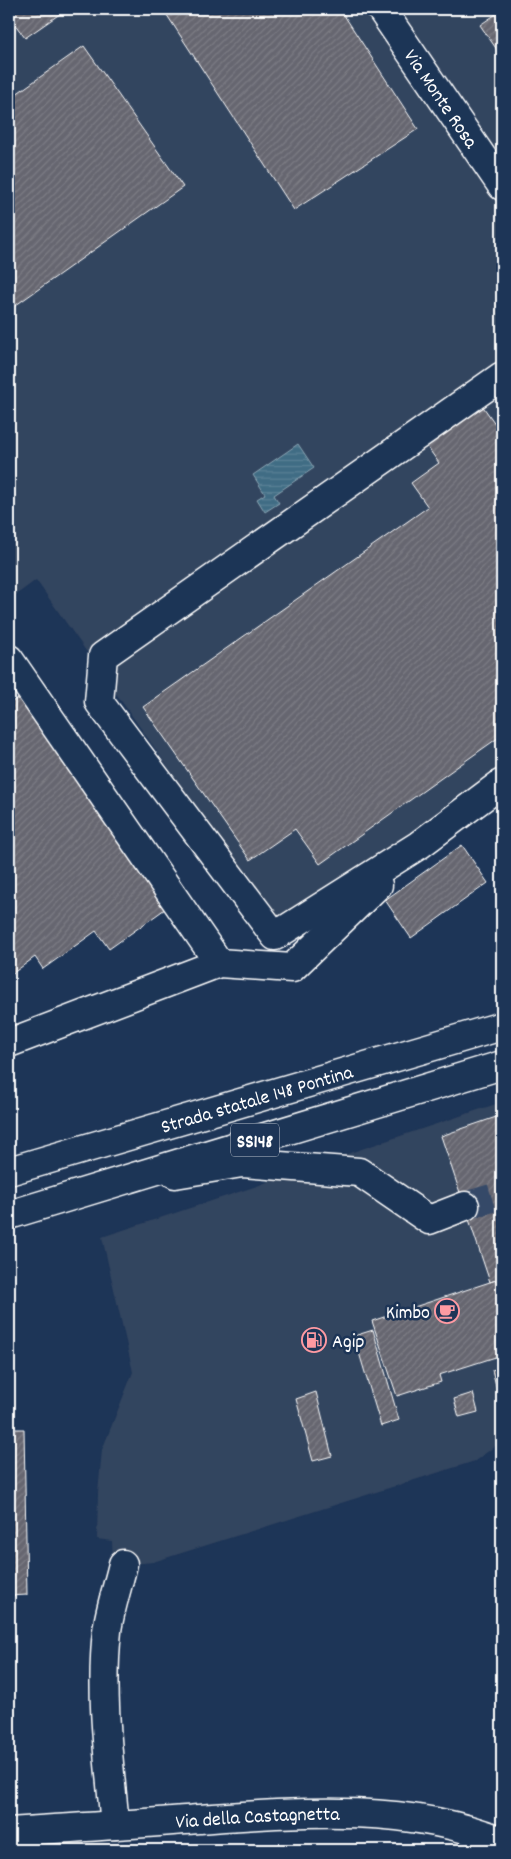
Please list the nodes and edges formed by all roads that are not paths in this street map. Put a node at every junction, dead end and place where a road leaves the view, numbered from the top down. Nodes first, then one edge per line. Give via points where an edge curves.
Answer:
1 (381, 9) edge
2 (502, 186) edge
3 (502, 376) edge
4 (9, 658) edge
5 (502, 784) edge
6 (419, 845) junction
7 (219, 963) junction
8 (502, 1026) edge
9 (9, 1043) edge
10 (502, 1065) edge
11 (9, 1171) edge
12 (110, 1184) junction
13 (465, 1206) tunnel mouth
14 (9, 1215) edge
15 (123, 1564) dead end
16 (115, 1825) junction
17 (9, 1832) edge
18 (39, 1840) edge
19 (502, 1841) edge

1 - 2 main road, Via Monte Rosa
3 - 6 main road via 103,656 99,702 275,936
4 - 7 main road
5 - 6 main road
6 - 7 main road via 292,968
7 - 9 main road
8 - 11 main road, Strada statale 148 Pontina / SS148
10 - 12 main road, Strada statale 148 Pontina / SS148
12 - 13 main road via 242,1163 359,1172 429,1220
12 - 14 main road, Strada statale 148 Pontina / SS148
15 - 16 main road via 109,1620 104,1676
16 - 18 main road, Via della Castagnetta
16 - 19 main road, Via della Castagnetta via 350,1813 431,1821
17 - 18 main road, Via della Castagnetta

